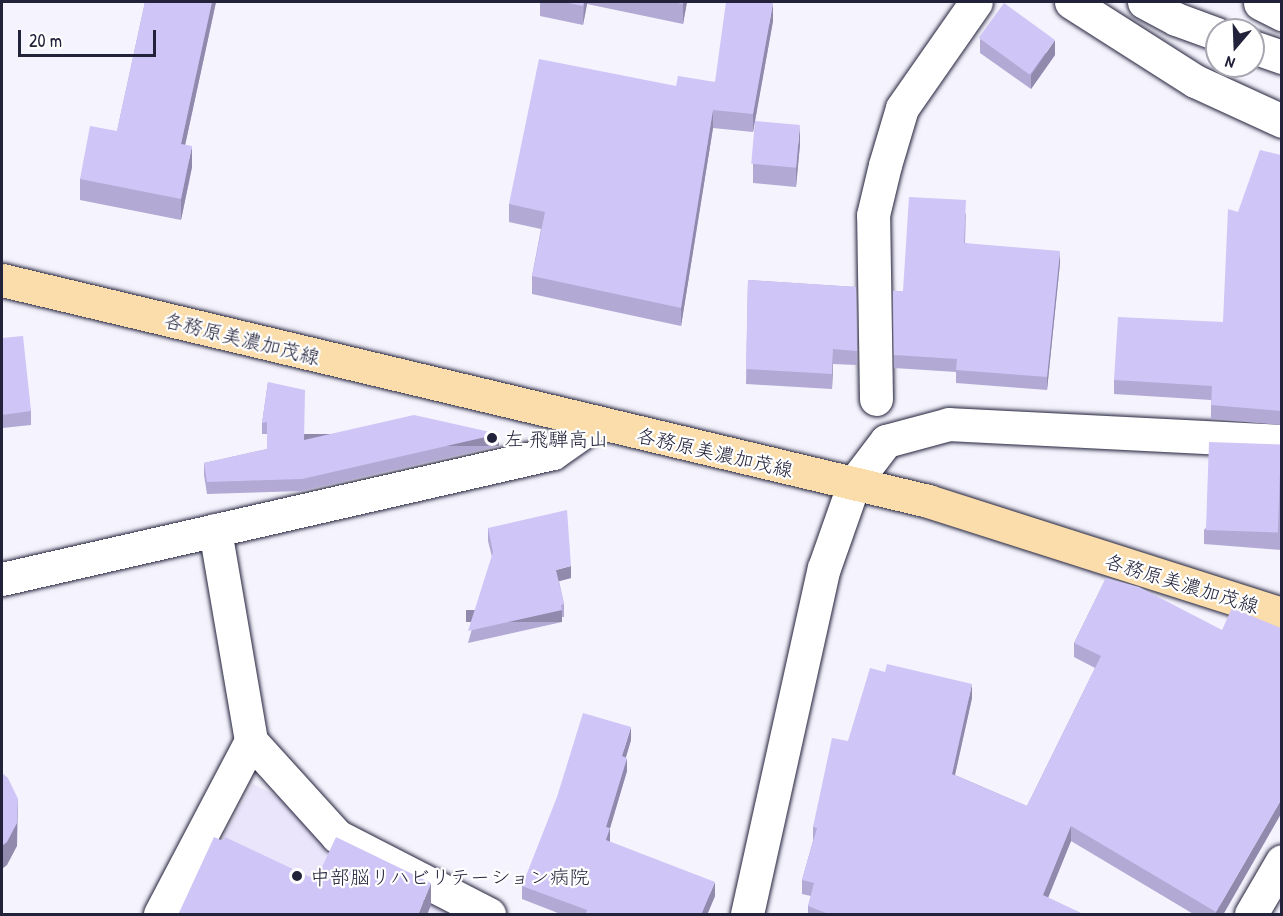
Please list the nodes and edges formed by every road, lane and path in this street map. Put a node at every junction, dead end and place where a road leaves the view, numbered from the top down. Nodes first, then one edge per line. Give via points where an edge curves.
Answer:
1 (976, 2) edge
2 (1071, 2) edge
3 (1144, 2) edge
4 (1205, 30) edge
5 (1265, 51) edge
6 (1281, 57) edge
7 (1281, 121) edge
8 (2, 280) edge
9 (876, 399) dead end
10 (596, 423) junction
11 (1281, 441) edge
12 (854, 483) junction
13 (214, 530) junction
14 (2, 579) edge
15 (1281, 614) edge
16 (251, 741) junction
17 (1281, 861) edge
18 (160, 915) edge
19 (489, 915) edge
20 (747, 915) edge
21 (1251, 915) edge

1 - 9 street via 902,108 885,165 873,215
2 - 7 street via 1195,81
3 - 4 street
5 - 6 street
8 - 10 main road, 各務原美濃加茂線
10 - 12 main road, 各務原美濃加茂線
10 - 13 street via 553,453
11 - 12 street via 949,424 886,441
12 - 15 main road, 各務原美濃加茂線 via 928,501
12 - 20 street via 824,568
13 - 14 street
13 - 16 street
16 - 18 street
16 - 19 street via 336,836
17 - 21 street

